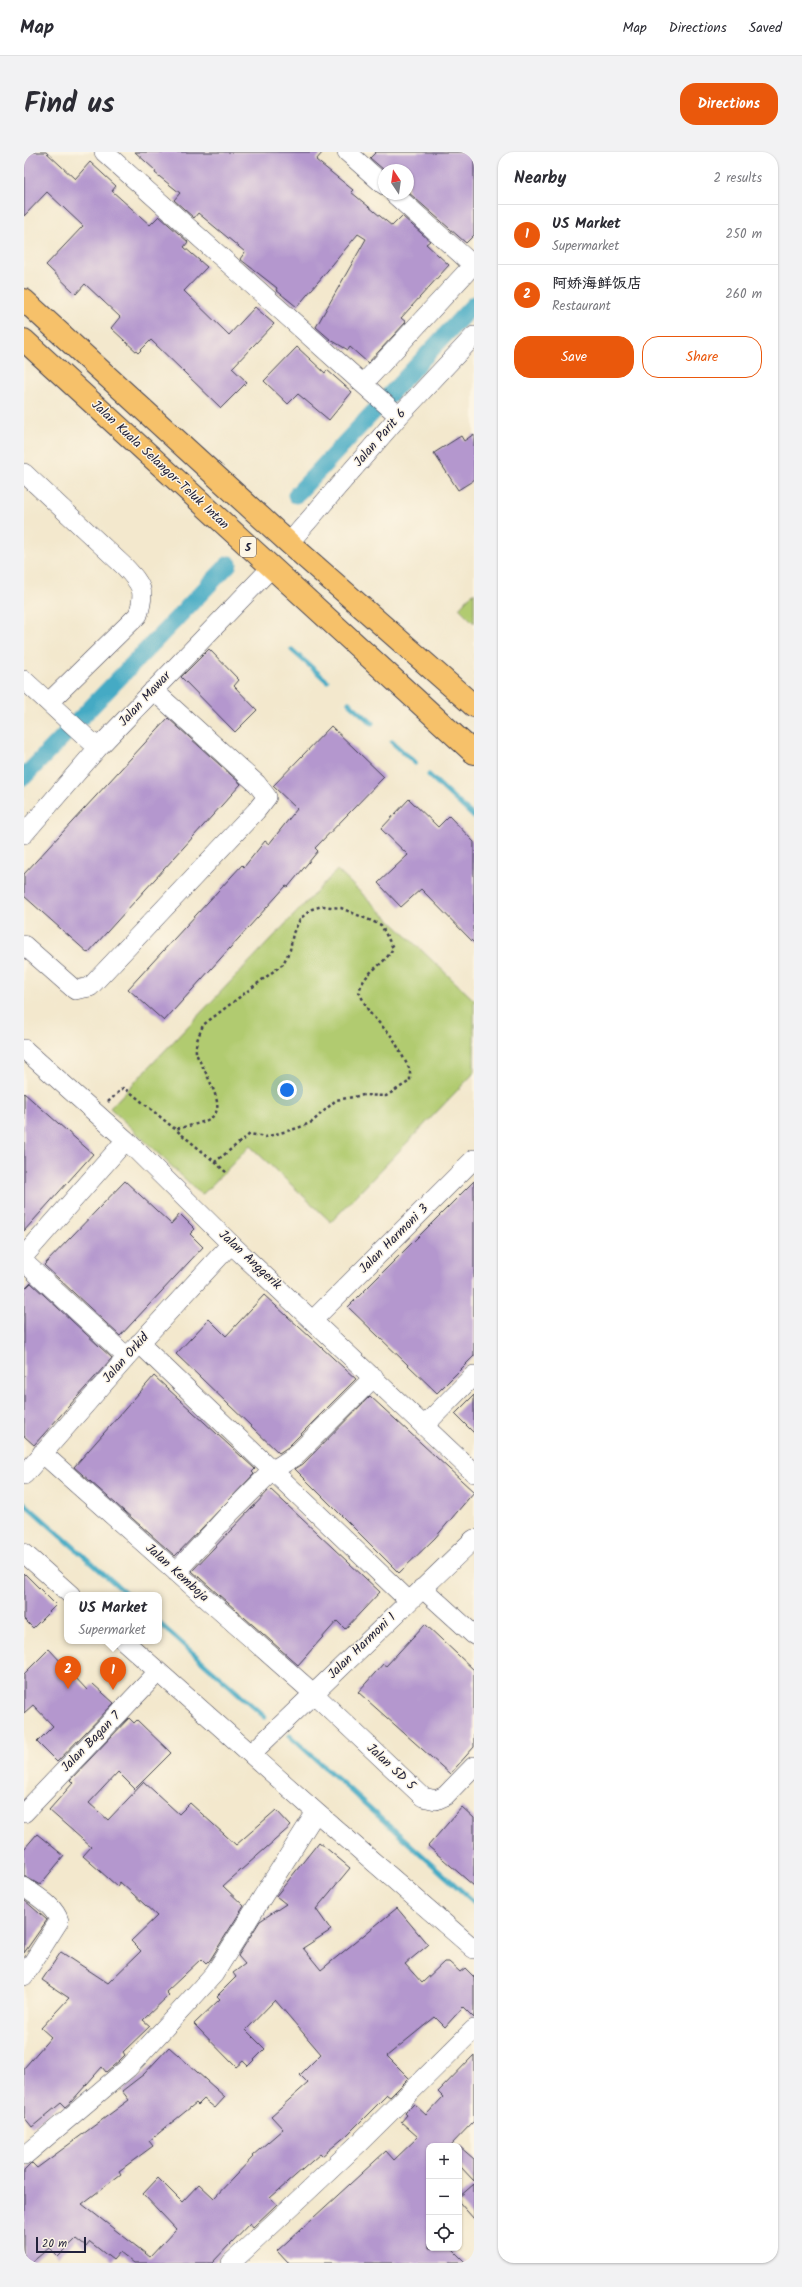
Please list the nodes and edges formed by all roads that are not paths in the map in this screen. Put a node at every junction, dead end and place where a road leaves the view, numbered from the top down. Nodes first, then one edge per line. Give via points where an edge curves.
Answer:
1 (104, 152) edge
2 (347, 152) edge
3 (378, 180) edge
4 (401, 200) edge
5 (474, 264) edge
6 (24, 300) edge
7 (24, 340) edge
8 (472, 343) edge
9 (368, 388) junction
10 (396, 413) junction
11 (24, 473) edge
12 (289, 544) junction
13 (271, 568) junction
14 (24, 680) edge
15 (153, 690) junction
16 (53, 705) junction
17 (474, 706) edge
18 (98, 748) junction
19 (474, 753) edge
20 (24, 834) edge
21 (24, 945) edge
22 (24, 1049) edge
23 (126, 1140) junction
24 (474, 1159) edge
25 (231, 1244) junction
26 (24, 1256) edge
27 (24, 1262) edge
28 (313, 1320) junction
29 (133, 1350) junction
30 (474, 1375) edge
31 (374, 1377) junction
32 (425, 1425) junction
33 (42, 1453) junction
34 (25, 1470) edge
35 (272, 1471) junction
36 (474, 1473) edge
37 (474, 1539) edge
38 (24, 1553) edge
39 (176, 1572) junction
40 (68, 1592) edge
41 (415, 1594) junction
42 (474, 1635) edge
43 (127, 1644) edge
44 (158, 1672) junction
45 (313, 1693) junction
46 (251, 1754) junction
47 (474, 1766) edge
48 (316, 1812) junction
49 (24, 1813) edge
50 (24, 1887) edge
51 (474, 1949) edge
52 (24, 1976) edge
53 (474, 2029) edge
54 (24, 2156) edge
55 (231, 2263) edge

1 - 9 street
2 - 3 street
4 - 5 street
5 - 9 street
6 - 12 highway, 5
7 - 13 highway, Jalan Kuala Selangor-Teluk Intan / 5
8 - 10 street, Jalan Parit 6
9 - 10 street
10 - 12 street, Jalan Parit 6
11 - 16 street via 125,567 138,581 144,598 138,615
12 - 17 highway, 5
13 - 15 street, Jalan Mawar
13 - 19 highway, Jalan Kuala Selangor-Teluk Intan / 5
14 - 16 street
15 - 18 street, Jalan Mawar
15 - 21 street via 257,784 267,798 90,987 75,990
16 - 18 street
18 - 20 street, Jalan Mawar
22 - 23 street, Jalan Anggerik
23 - 25 street, Jalan Anggerik
23 - 26 street
24 - 28 street, Jalan Harmoni 3
25 - 28 street, Jalan Anggerik
25 - 29 street, Jalan Orkid
27 - 29 street
28 - 31 street, Jalan Anggerik
29 - 33 street, Jalan Orkid
29 - 35 street
30 - 32 street
31 - 32 street, Jalan Anggerik
31 - 35 street via 295,1456
32 - 36 street, Jalan Anggerik
33 - 34 street, Jalan Orkid
33 - 39 street, Jalan Kemboja
35 - 39 street
35 - 41 street
37 - 41 street, Jalan Harmoni 1
38 - 40 street
39 - 45 street, Jalan Kemboja
41 - 42 street
41 - 45 street, Jalan Harmoni 1
43 - 44 street
44 - 46 street
44 - 49 street, Jalan Bagan 7
45 - 46 street, Jalan Harmoni 1
45 - 47 street, Jalan SD 5 via 424,1797 436,1800 445,1796
46 - 48 street
48 - 51 street
48 - 54 street via 214,1974 128,2068
50 - 52 street via 52,1908 60,1921
53 - 55 street via 359,2143

